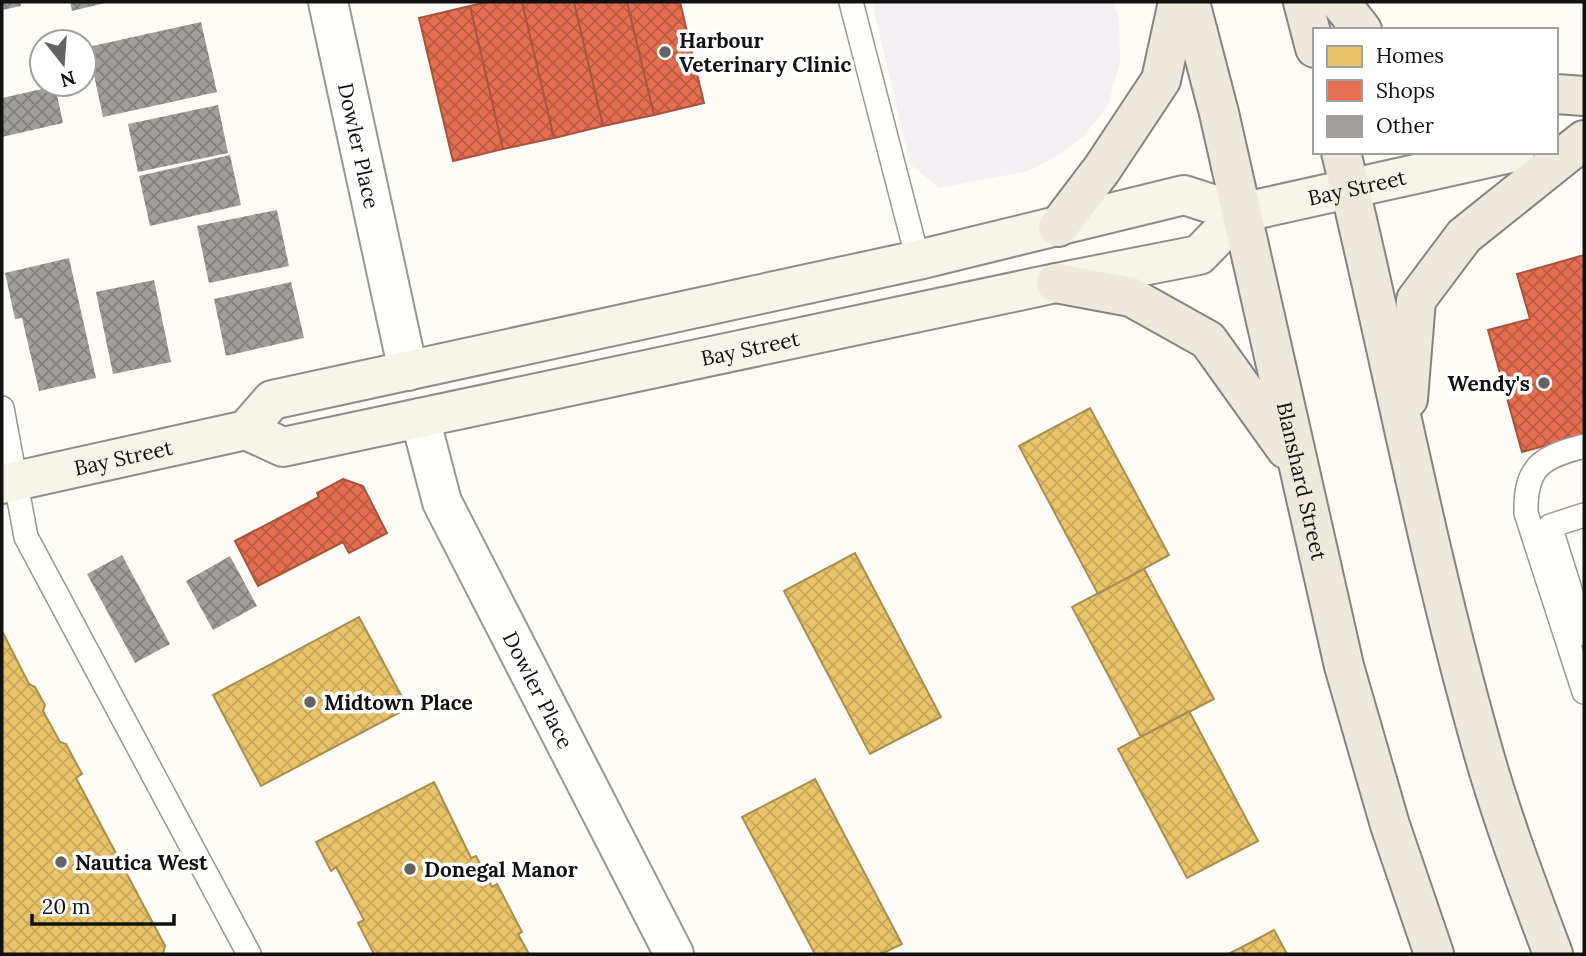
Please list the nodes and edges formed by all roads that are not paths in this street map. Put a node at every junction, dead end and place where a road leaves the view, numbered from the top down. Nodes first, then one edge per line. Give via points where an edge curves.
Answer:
1 (328, 2) edge
2 (851, 2) edge
3 (1178, 2) edge
4 (1190, 2) edge
5 (1303, 2) edge
6 (1340, 2) edge
7 (1360, 28) edge
8 (1313, 40) edge
9 (1558, 94) edge
10 (1584, 96) edge
11 (1584, 139) edge
12 (1558, 143) edge
13 (1340, 154) edge
14 (1507, 154) edge
15 (1349, 189) junction
16 (1240, 213) junction
17 (1058, 227) junction
18 (918, 260) junction
19 (1056, 283) junction
20 (408, 371) junction
21 (2, 408) edge
22 (420, 418) junction
23 (246, 430) junction
24 (1404, 440) junction
25 (1584, 446) edge
26 (1297, 465) junction
27 (9, 482) edge
28 (1584, 515) edge
29 (1580, 645) edge
30 (1584, 692) edge
31 (249, 954) edge
32 (674, 954) edge
33 (1434, 954) edge
34 (1553, 954) edge

1 - 20 street, Dowler Place
2 - 18 lane
3 - 17 main road via 1161,80
4 - 16 main road, Blanshard Street
5 - 8 main road
6 - 7 main road
9 - 10 main road
11 - 12 main road
11 - 24 main road via 1464,236 1416,300
13 - 15 main road
14 - 15 main road, Bay Street
15 - 16 main road, Bay Street
15 - 24 main road
16 - 17 main road via 1184,195
16 - 19 main road, Bay Street via 1199,255
16 - 26 main road, Blanshard Street
17 - 18 main road
18 - 20 main road
19 - 22 main road, Bay Street
19 - 26 main road via 1131,297 1208,340
20 - 23 main road via 272,400
21 - 27 lane
22 - 23 main road, Bay Street via 283,447
22 - 32 street, Dowler Place via 442,502
23 - 27 main road, Bay Street
24 - 34 main road via 1482,747
25 - 29 lane via 1541,463 1525,491 1526,513
26 - 33 main road, Blanshard Street via 1348,679
27 - 31 lane via 26,537
28 - 29 lane via 1550,526
29 - 30 lane

